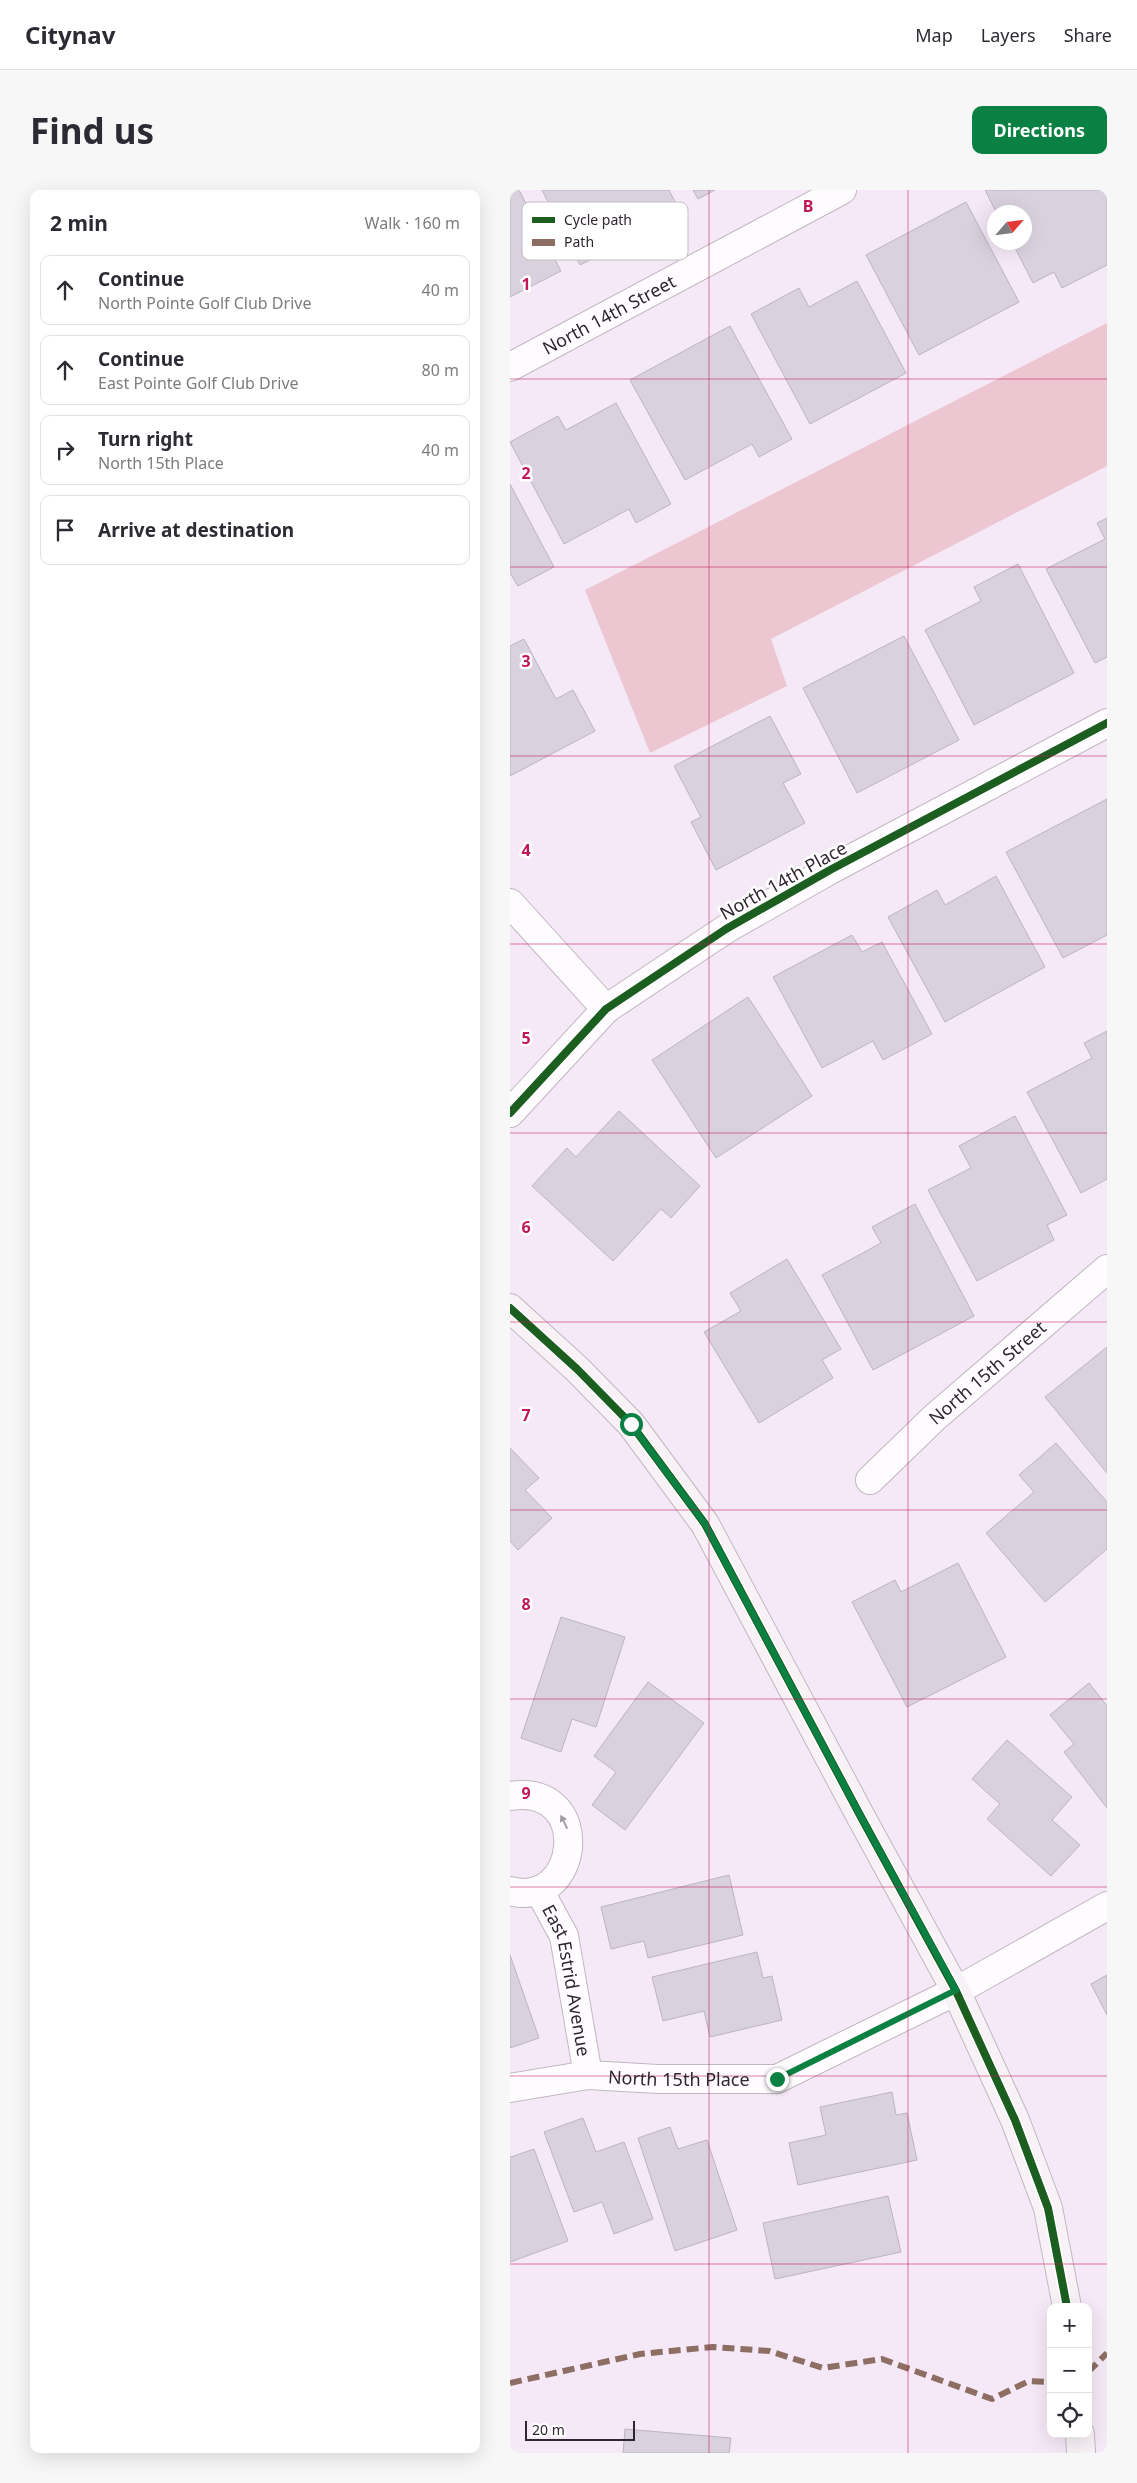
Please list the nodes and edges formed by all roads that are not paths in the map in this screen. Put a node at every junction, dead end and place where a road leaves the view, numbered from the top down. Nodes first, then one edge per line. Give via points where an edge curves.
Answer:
1 (842, 190) edge
2 (510, 367) edge
3 (1107, 723) edge
4 (510, 903) edge
5 (606, 1009) junction
6 (510, 1113) edge
7 (1107, 1269) edge
8 (510, 1308) edge
9 (870, 1480) dead end
10 (510, 1796) edge
11 (539, 1890) junction
12 (510, 1891) edge
13 (1107, 1906) edge
14 (956, 1990) junction
15 (588, 2075) junction
16 (510, 2088) edge
17 (1066, 2303) edge
18 (1080, 2438) edge
19 (1081, 2453) edge

1 - 2 street, North 14th Street
3 - 5 street, North 14th Place via 735,924
4 - 5 street
5 - 6 street, North 14th Place
7 - 9 street, North 15th Street via 934,1418
8 - 14 street via 631,1424 705,1524
11 -> 10 street, East Estrid Avenue via 563,1869 569,1850 569,1833 557,1809 544,1800 523,1794
11 - 12 street, East Estrid Avenue
11 - 15 street, East Estrid Avenue via 564,1936
13 - 14 street, North 15th Place
14 - 15 street, North 15th Place via 777,2079 658,2079
14 - 17 street via 1016,2120 1048,2208
15 - 16 street, North 15th Place
18 - 19 street

